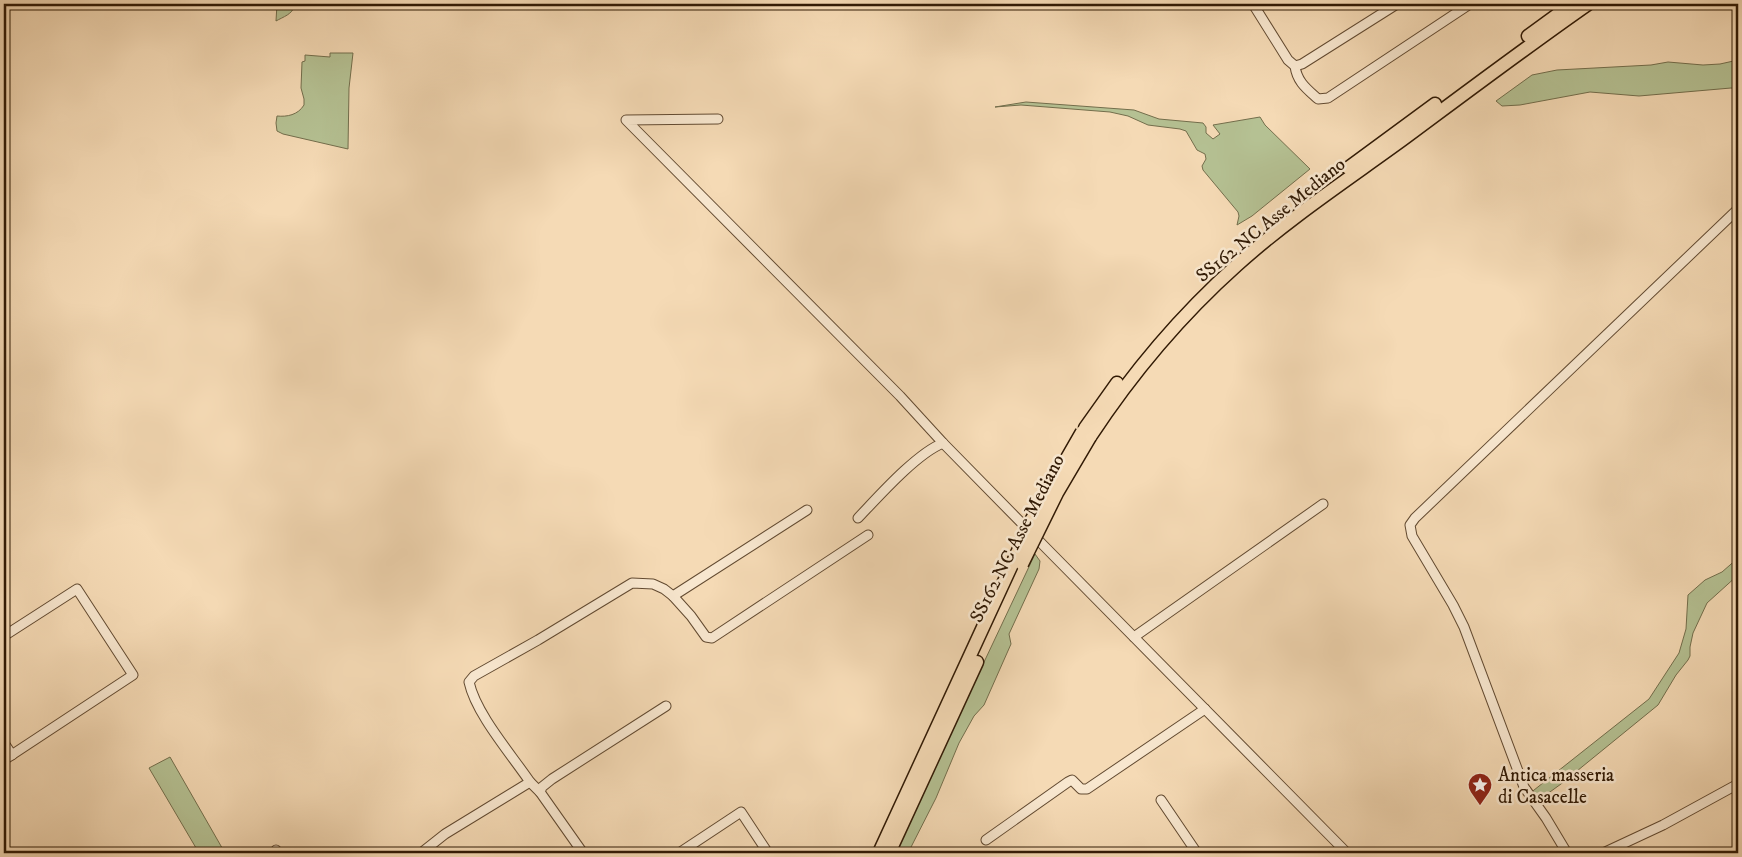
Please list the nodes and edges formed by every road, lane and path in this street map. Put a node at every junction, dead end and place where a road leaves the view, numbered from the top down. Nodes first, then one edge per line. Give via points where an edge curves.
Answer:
1 (1252, 4) edge
2 (1398, 4) edge
3 (1470, 4) edge
4 (1572, 4) edge
5 (1588, 4) edge
6 (1295, 66) junction
7 (718, 119) dead end
8 (1407, 130) junction
9 (1738, 209) edge
10 (943, 443) junction
11 (1323, 504) dead end
12 (807, 510) dead end
13 (858, 518) dead end
14 (868, 535) dead end
15 (1018, 562) junction
16 (673, 596) junction
17 (4, 636) edge
18 (1134, 637) junction
19 (666, 706) dead end
20 (1205, 710) junction
21 (4, 742) edge
22 (8, 757) edge
23 (530, 782) junction
24 (1738, 784) edge
25 (540, 792) junction
26 (1161, 800) dead end
27 (986, 840) dead end
28 (422, 853) edge
29 (583, 853) edge
30 (679, 853) edge
31 (768, 853) edge
32 (879, 853) edge
33 (889, 853) edge
34 (1196, 853) edge
35 (1348, 853) edge
36 (1567, 853) edge
37 (1603, 853) edge

1 - 6 street
2 - 6 street
3 - 6 street via 1328,98 1318,99 1300,83
4 - 8 highway, SS162 NC Asse Mediano
5 - 8 highway, SS162 NC Asse Mediano
7 - 10 street via 626,120
8 - 15 highway, SS162 NC Asse Mediano, bridge via 1325,190 1158,338 1130,380 1086,434
9 - 36 street via 1410,525 1412,536 1464,627 1524,787
10 - 13 street via 910,467
10 - 18 street
11 - 18 street
12 - 16 street
14 - 16 street via 709,638
15 - 32 highway, SS162 NC Asse Mediano
15 - 33 highway, SS162 NC Asse Mediano
16 - 23 street via 653,584 632,583 474,676 469,682 471,692 492,727
17 - 22 street via 77,588 133,675
18 - 20 street
19 - 25 street via 552,779
20 - 27 street via 1086,789 1081,789 1072,780 1068,782
20 - 35 street
21 - 22 street
23 - 25 street
23 - 28 street via 446,834
24 - 37 street
25 - 29 street
26 - 34 street
30 - 31 street via 741,812

